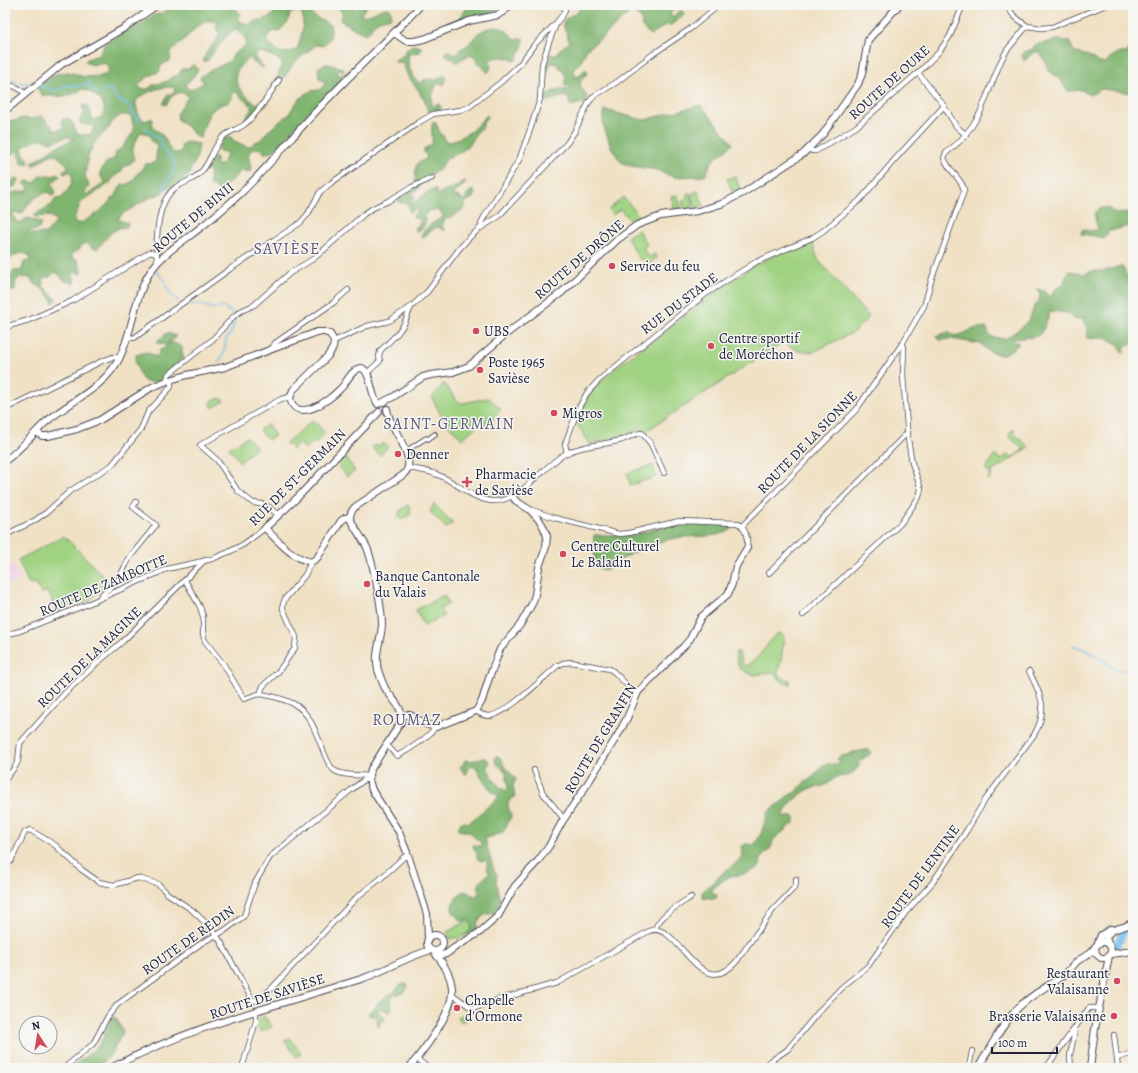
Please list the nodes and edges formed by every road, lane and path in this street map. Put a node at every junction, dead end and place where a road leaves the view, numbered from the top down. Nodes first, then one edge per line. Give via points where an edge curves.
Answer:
1 (158, 5) edge
2 (421, 5) edge
3 (510, 5) edge
4 (566, 5) edge
5 (719, 5) edge
6 (899, 5) edge
7 (963, 5) edge
8 (1006, 5) edge
9 (1106, 5) edge
10 (557, 22) junction
11 (1027, 26) junction
12 (394, 33) junction
13 (918, 74) junction
14 (279, 80) dead end
15 (5, 83) edge
16 (26, 94) junction
17 (944, 106) junction
18 (5, 111) edge
19 (966, 135) junction
20 (809, 149) junction
21 (432, 178) dead end
22 (482, 227) junction
23 (156, 254) junction
24 (157, 263) junction
25 (348, 290) dead end
26 (411, 307) junction
27 (5, 328) edge
28 (128, 337) junction
29 (334, 343) junction
30 (902, 344) junction
31 (272, 349) junction
32 (119, 358) junction
33 (367, 372) junction
34 (169, 380) junction
35 (290, 397) junction
36 (393, 397) joint
37 (382, 408) junction
38 (5, 409) edge
39 (36, 432) junction
40 (908, 432) junction
41 (435, 434) dead end
42 (406, 451) junction
43 (567, 453) junction
44 (5, 461) edge
45 (408, 468) junction
46 (664, 472) dead end
47 (512, 496) junction
48 (136, 502) dead end
49 (530, 510) junction
50 (278, 515) junction
51 (350, 517) junction
52 (742, 526) junction
53 (266, 528) junction
54 (5, 535) edge
55 (747, 548) joint
56 (205, 560) junction
57 (311, 562) junction
58 (769, 573) dead end
59 (185, 580) junction
60 (100, 599) junction
61 (803, 615) dead end
62 (7, 635) edge
63 (1029, 671) dead end
64 (260, 694) junction
65 (637, 694) junction
66 (476, 711) junction
67 (402, 715) junction
68 (435, 727) junction
69 (386, 744) junction
70 (534, 770) dead end
71 (369, 777) junction
72 (5, 780) edge
73 (564, 819) junction
74 (408, 855) junction
75 (5, 867) edge
76 (796, 879) dead end
77 (691, 897) dead end
78 (427, 914) junction
79 (1133, 922) edge
80 (1124, 926) junction
81 (655, 929) junction
82 (437, 935) junction
83 (216, 936) junction
84 (427, 940) junction
85 (443, 943) junction
86 (1109, 945) junction
87 (1096, 946) junction
88 (432, 950) junction
89 (1132, 951) edge
90 (446, 952) junction
91 (1087, 955) junction
92 (1110, 955) junction
93 (437, 956) junction
94 (1098, 957) junction
95 (405, 960) junction
96 (1103, 983) junction
97 (452, 985) junction
98 (452, 996) junction
99 (1099, 1008) junction
100 (256, 1012) junction
101 (1076, 1027) junction
102 (1114, 1035) dead end
103 (972, 1051) dead end
104 (1133, 1053) edge
105 (1117, 1058) junction
106 (417, 1059) junction
107 (64, 1068) edge
108 (111, 1068) edge
109 (242, 1068) edge
110 (409, 1068) edge
111 (428, 1068) edge
112 (763, 1068) edge
113 (969, 1068) edge
114 (978, 1068) edge
115 (1046, 1068) edge
116 (1071, 1068) edge
117 (1090, 1068) edge
118 (1118, 1068) edge

1 - 16 street via 62,64
2 - 12 street, ROUTE DE BINII
3 - 12 street via 498,15 466,22 417,41 406,41
4 - 10 street
5 - 22 street via 690,29 594,96 566,143 498,217
6 - 20 street, ROUTE DE DRÔNE via 869,38 858,84 823,134
7 - 13 street, ROUTE DE OURE via 945,44
8 - 11 street via 1014,16
9 - 11 street via 1052,27
10 - 22 street via 542,64 540,99 519,160 483,219
10 - 28 street via 515,69 469,107 433,114 418,123 320,192 300,223 230,269 134,338
11 - 19 street, ROUTE DE LA SIONNE via 1007,50 980,113
12 - 24 street, ROUTE DE BINII via 309,119 243,192
13 - 17 street
13 - 20 street, ROUTE DE OURE via 856,127 816,151
14 - 23 street via 246,123 223,136 201,173 176,187 166,199 160,217
15 - 16 street
16 - 18 street
17 - 19 street via 951,119
17 - 43 street, RUE DU STADE via 864,196 823,231 756,262 714,289 598,380 578,409 565,444
19 - 30 street, ROUTE DE LA SIONNE via 944,158 946,165 963,185 964,191 924,306
20 - 36 street, ROUTE DE DRÔNE via 721,204 698,211 661,216 637,226 623,235 564,290 469,366 453,372 427,376
21 - 34 street via 364,214 325,250 290,273 254,305 234,316 213,339 168,375
22 - 26 street via 464,243 428,291
23 - 24 street
23 - 27 street via 150,252 72,301
24 - 28 street, ROUTE DE BINII via 137,299
25 - 31 street via 275,343
26 - 29 street via 389,321 367,326
26 - 33 street via 397,334 380,351 380,361
28 - 32 street, ROUTE DE BINII
29 - 31 street via 330,334 320,332
29 - 35 street via 327,357 293,390
30 - 40 street
30 - 52 street, ROUTE DE LA SIONNE via 856,410
31 - 34 street via 225,367
32 - 38 street via 113,357 102,361
32 - 39 street, ROUTE DE BINII via 97,387 58,412
33 - 35 street via 362,368 355,370 340,390 322,404 306,410 295,408
33 - 37 street via 373,398
34 - 39 street via 152,387 111,414 90,424 48,436
34 - 54 street via 171,387 148,412 141,429 113,464 70,490 36,520
35 - 50 street via 281,399 200,445 216,460 238,491 253,503 269,507
36 - 37 street, RUE DE ST-GERMAIN
37 - 42 street
37 - 50 street, RUE DE ST-GERMAIN
39 - 44 street, ROUTE DE BINII
40 - 58 street
40 - 61 street via 912,463 921,489 916,502 901,523
41 - 42 street
42 - 45 street via 410,460
43 - 46 street via 642,433 651,444
43 - 47 street
45 - 47 street via 439,475 483,500 500,500
45 - 51 street via 403,475 355,508
47 - 49 street
48 - 60 street via 133,507 156,525 130,557 118,580
49 - 52 street via 619,534 682,521 733,522
49 - 66 street via 543,526 547,536 533,600 520,625 500,649
50 - 53 street, RUE DE ST-GERMAIN
51 - 57 street via 341,521 317,558
51 - 67 street via 364,541 371,560 382,626 377,654 378,666 384,686
52 - 55 street
53 - 56 street, RUE DE ST-GERMAIN via 229,552
53 - 57 street via 293,554
55 - 65 street, ROUTE DE GRANFIN via 736,566 726,597 701,617 684,646
56 - 59 street, ROUTE DE LA MAGINE
56 - 60 street, ROUTE DE ZAMBOTTE via 167,569
57 - 64 street via 305,575 283,605 296,637 295,648 281,668 263,686
59 - 64 street via 203,616 205,641 224,665 244,699
59 - 72 street, ROUTE DE LA MAGINE via 60,698 20,743 18,761
60 - 62 street, ROUTE DE ZAMBOTTE
63 - 112 street, ROUTE DE LENTINE via 1043,706 1040,724 1034,735 998,781 933,882 906,912 868,966 842,987 787,1050
64 - 71 street via 294,704 305,713 333,770
65 - 66 street via 611,670 565,663 557,666 500,712 486,716
65 - 73 street, ROUTE DE GRANFIN via 617,737
66 - 68 street
67 - 68 street via 410,715
67 - 69 street via 401,722
68 - 69 street via 398,756
69 - 71 street
70 - 73 street via 543,793
71 - 74 street via 372,790 399,832
71 - 83 street, ROUTE DE REDIN via 270,857 255,883 244,916
73 - 90 street, ROUTE DE GRANFIN via 544,853 515,886 495,919 480,932
74 - 78 street
74 - 83 street via 357,898 258,1000 253,1000 246,990
75 - 83 street via 11,861 25,832 31,830 57,847 98,882 114,886 138,878 157,883 169,896 201,918
76 - 81 street via 794,888 773,910 736,962 723,971 710,973 700,968 662,931
77 - 81 street via 665,916
78 - 82 street
78 - 84 street
79 - 80 street
80 - 86 street via 1109,933 1106,938
80 - 87 street via 1104,932
81 - 98 street via 557,983 495,1000 476,1008
82 - 84 street via 432,935
82 - 85 street via 442,938
83 - 107 street, ROUTE DE REDIN via 203,942 118,1004 108,1016 93,1044
84 - 88 street
84 - 95 street
85 - 88 street via 440,949
85 - 90 street
86 - 87 street via 1102,942
86 - 89 street
86 - 92 street
87 - 91 street
87 - 94 street via 1095,952
88 - 93 street
88 - 95 street, ROUTE DE SAVIÈSE
89 - 92 street
90 - 93 street, ROUTE DE GRANFIN
90 - 97 street
91 - 94 street
91 - 114 street via 1022,1004 1005,1024
92 - 94 street
92 - 96 street
93 - 97 street via 446,969
94 - 96 street via 1104,967
95 - 100 street, ROUTE DE SAVIÈSE via 372,975
96 - 99 street
97 - 98 street
98 - 106 street via 433,1036
99 - 101 street via 1089,1008
99 - 117 street
100 - 108 street, ROUTE DE SAVIÈSE via 166,1042
100 - 109 street via 256,1021
101 - 115 street
101 - 116 street via 1070,1055
102 - 105 street
103 - 113 street
104 - 105 street
105 - 118 street
106 - 110 street
106 - 111 street

